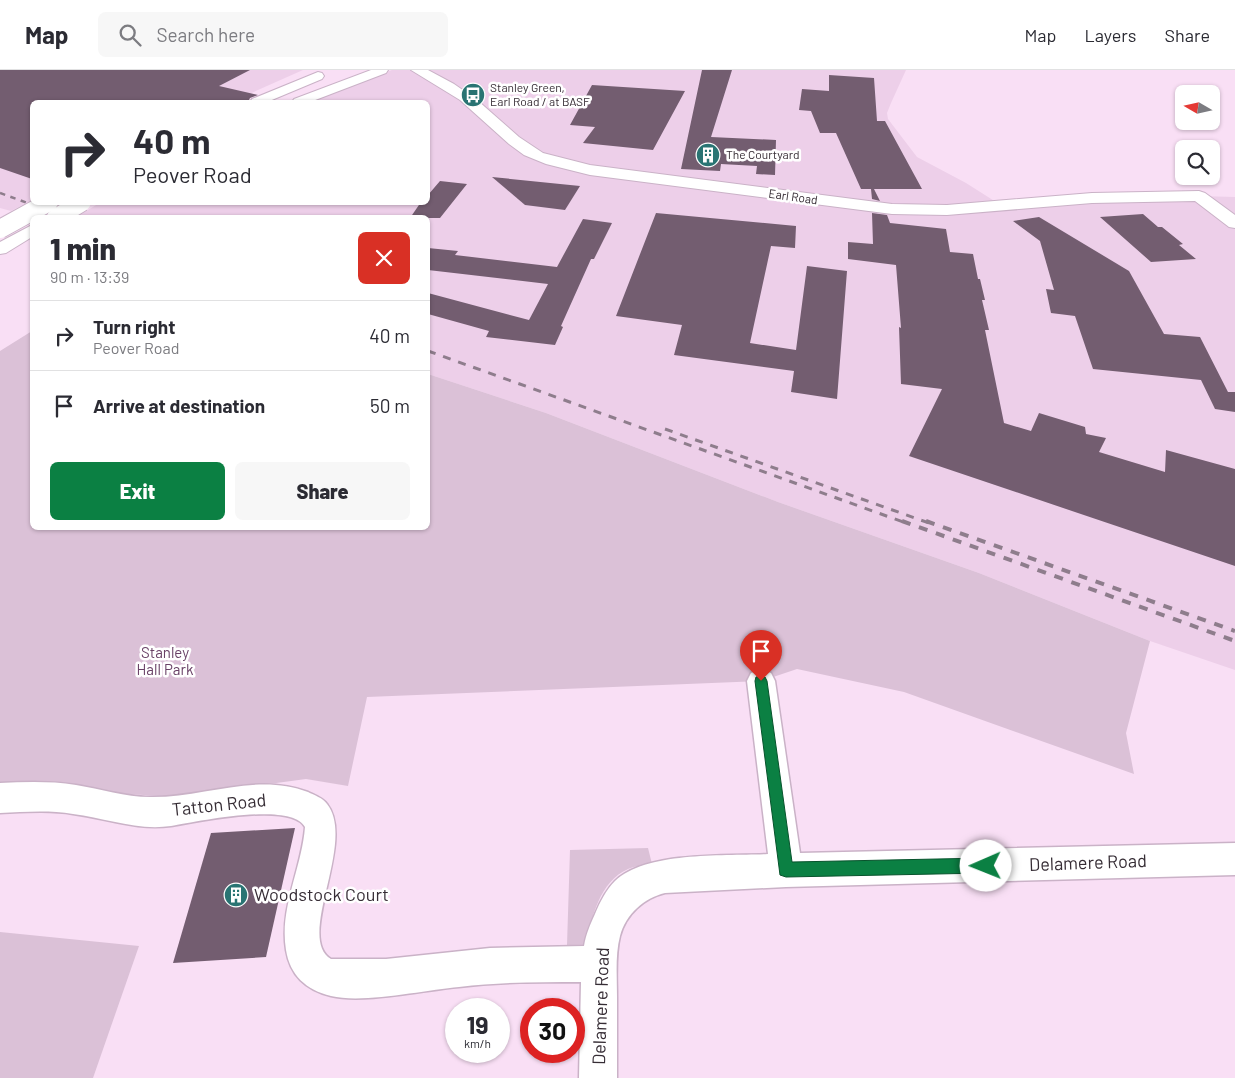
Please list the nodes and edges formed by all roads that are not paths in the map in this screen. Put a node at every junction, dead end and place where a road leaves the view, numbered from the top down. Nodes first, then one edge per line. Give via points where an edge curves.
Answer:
1 (314, 70) edge
2 (356, 70) edge
3 (382, 70) edge
4 (417, 70) edge
5 (328, 72) dead end
6 (247, 100) edge
7 (262, 100) edge
8 (286, 100) edge
9 (304, 100) edge
10 (45, 205) edge
11 (77, 205) edge
12 (34, 215) edge
13 (61, 215) edge
14 (30, 218) edge
15 (1235, 223) edge
16 (30, 231) edge
17 (3, 241) edge
18 (761, 681) dead end
19 (0, 798) edge
20 (1235, 859) edge
21 (786, 870) junction
22 (599, 964) junction
23 (598, 1078) edge

1 - 6 main road
2 - 8 main road
3 - 9 main road
4 - 15 main road, Earl Road via 459,93 501,132 537,156 590,170 899,209 947,210 1092,198 1200,196
5 - 7 main road
10 - 12 main road, bridge
11 - 13 main road, bridge
14 - 17 main road, bridge
16 - 17 main road
18 - 21 street
19 - 22 street, Tatton Road via 48,797 159,812 257,799 302,804 316,815 321,832 302,926 303,949 313,968 330,978 359,979 477,967
20 - 21 street, Delamere Road
21 - 22 street, Delamere Road via 665,876 643,882 627,893 613,912 603,935
22 - 23 street, Delamere Road

